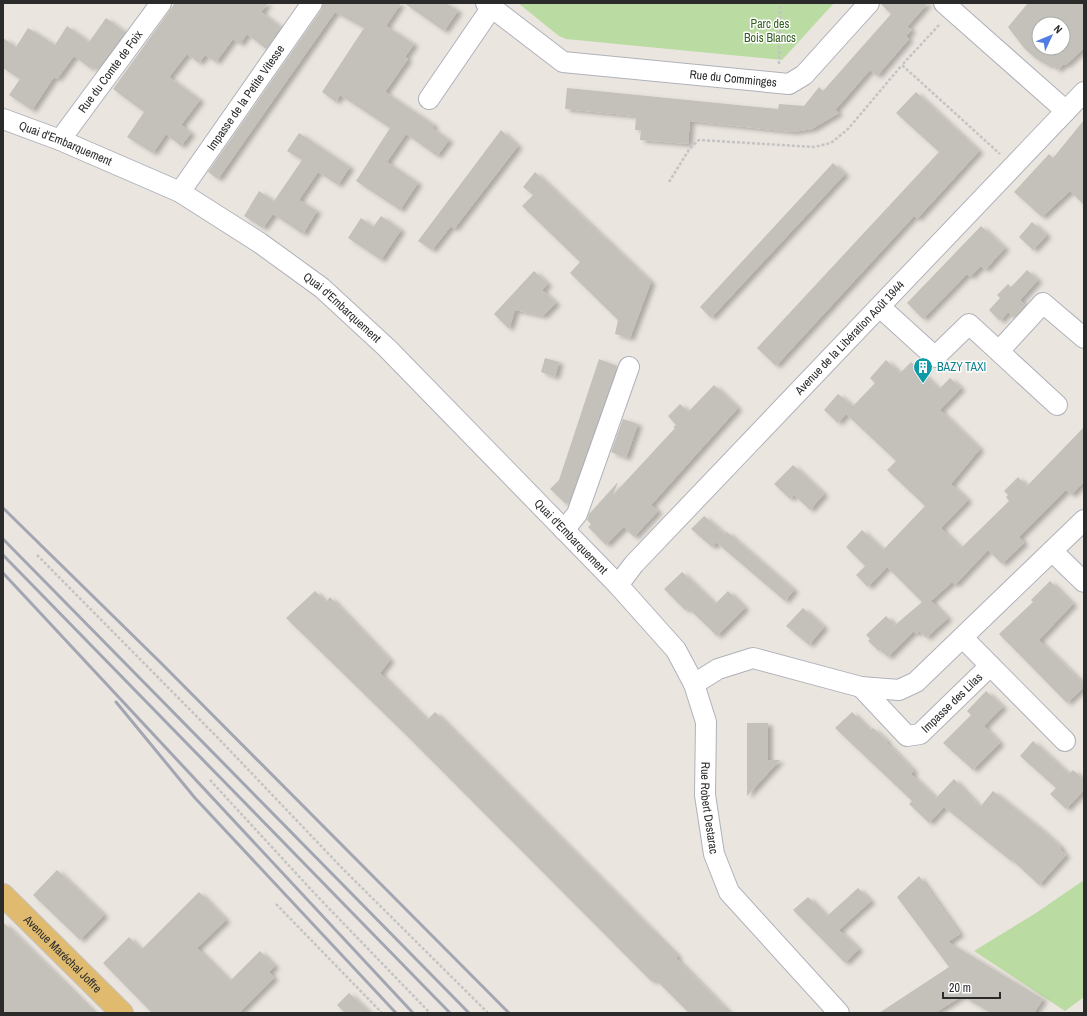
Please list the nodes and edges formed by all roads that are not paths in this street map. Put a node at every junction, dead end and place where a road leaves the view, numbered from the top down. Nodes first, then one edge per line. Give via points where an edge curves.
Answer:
1 (160, 3) edge
2 (312, 3) edge
3 (869, 3) edge
4 (489, 5) edge
5 (948, 7) edge
6 (1084, 92) edge
7 (429, 100) dead end
8 (1066, 111) junction
9 (3, 119) edge
10 (60, 140) junction
11 (180, 192) junction
12 (880, 307) junction
13 (1084, 338) edge
14 (999, 352) junction
15 (629, 367) dead end
16 (1057, 405) dead end
17 (1084, 520) edge
18 (564, 530) junction
19 (1052, 551) junction
20 (1084, 582) edge
21 (618, 585) junction
22 (963, 638) junction
23 (990, 666) junction
24 (694, 684) junction
25 (861, 687) junction
26 (1064, 741) dead end
27 (3, 895) edge
28 (122, 1013) edge
29 (839, 1013) edge

1 - 10 street, Rue du Comte de Foix
2 - 11 street, Impasse de la Petite Vitesse
3 - 4 street, Rue du Comminges via 804,75 790,84 563,62
4 - 7 street
5 - 8 street
6 - 8 street, Avenue de la Libération Août 1944
8 - 12 street, Avenue de la Libération Août 1944
9 - 10 street, Quai d'Embarquement
10 - 11 street, Quai d'Embarquement
11 - 18 street, Quai d'Embarquement via 322,288 387,348
12 - 14 street via 935,357 969,324
12 - 21 street, Avenue de la Libération Août 1944 via 634,564
13 - 14 street via 1043,303
14 - 16 street
15 - 18 street via 577,514
17 - 19 street
18 - 21 street, Quai d'Embarquement
19 - 20 street
19 - 22 street
21 - 24 street, Rue Robert Destarac via 676,650
22 - 23 street, Impasse des Lilas
22 - 25 street via 916,682 899,690
23 - 25 street, Impasse des Lilas via 920,734 907,736
23 - 26 street, Impasse des Lilas
24 - 25 street via 718,669 753,658
24 - 29 street, Rue Robert Destarac via 706,722 705,795 714,854 730,892
27 - 28 main road, Avenue Maréchal Joffre

